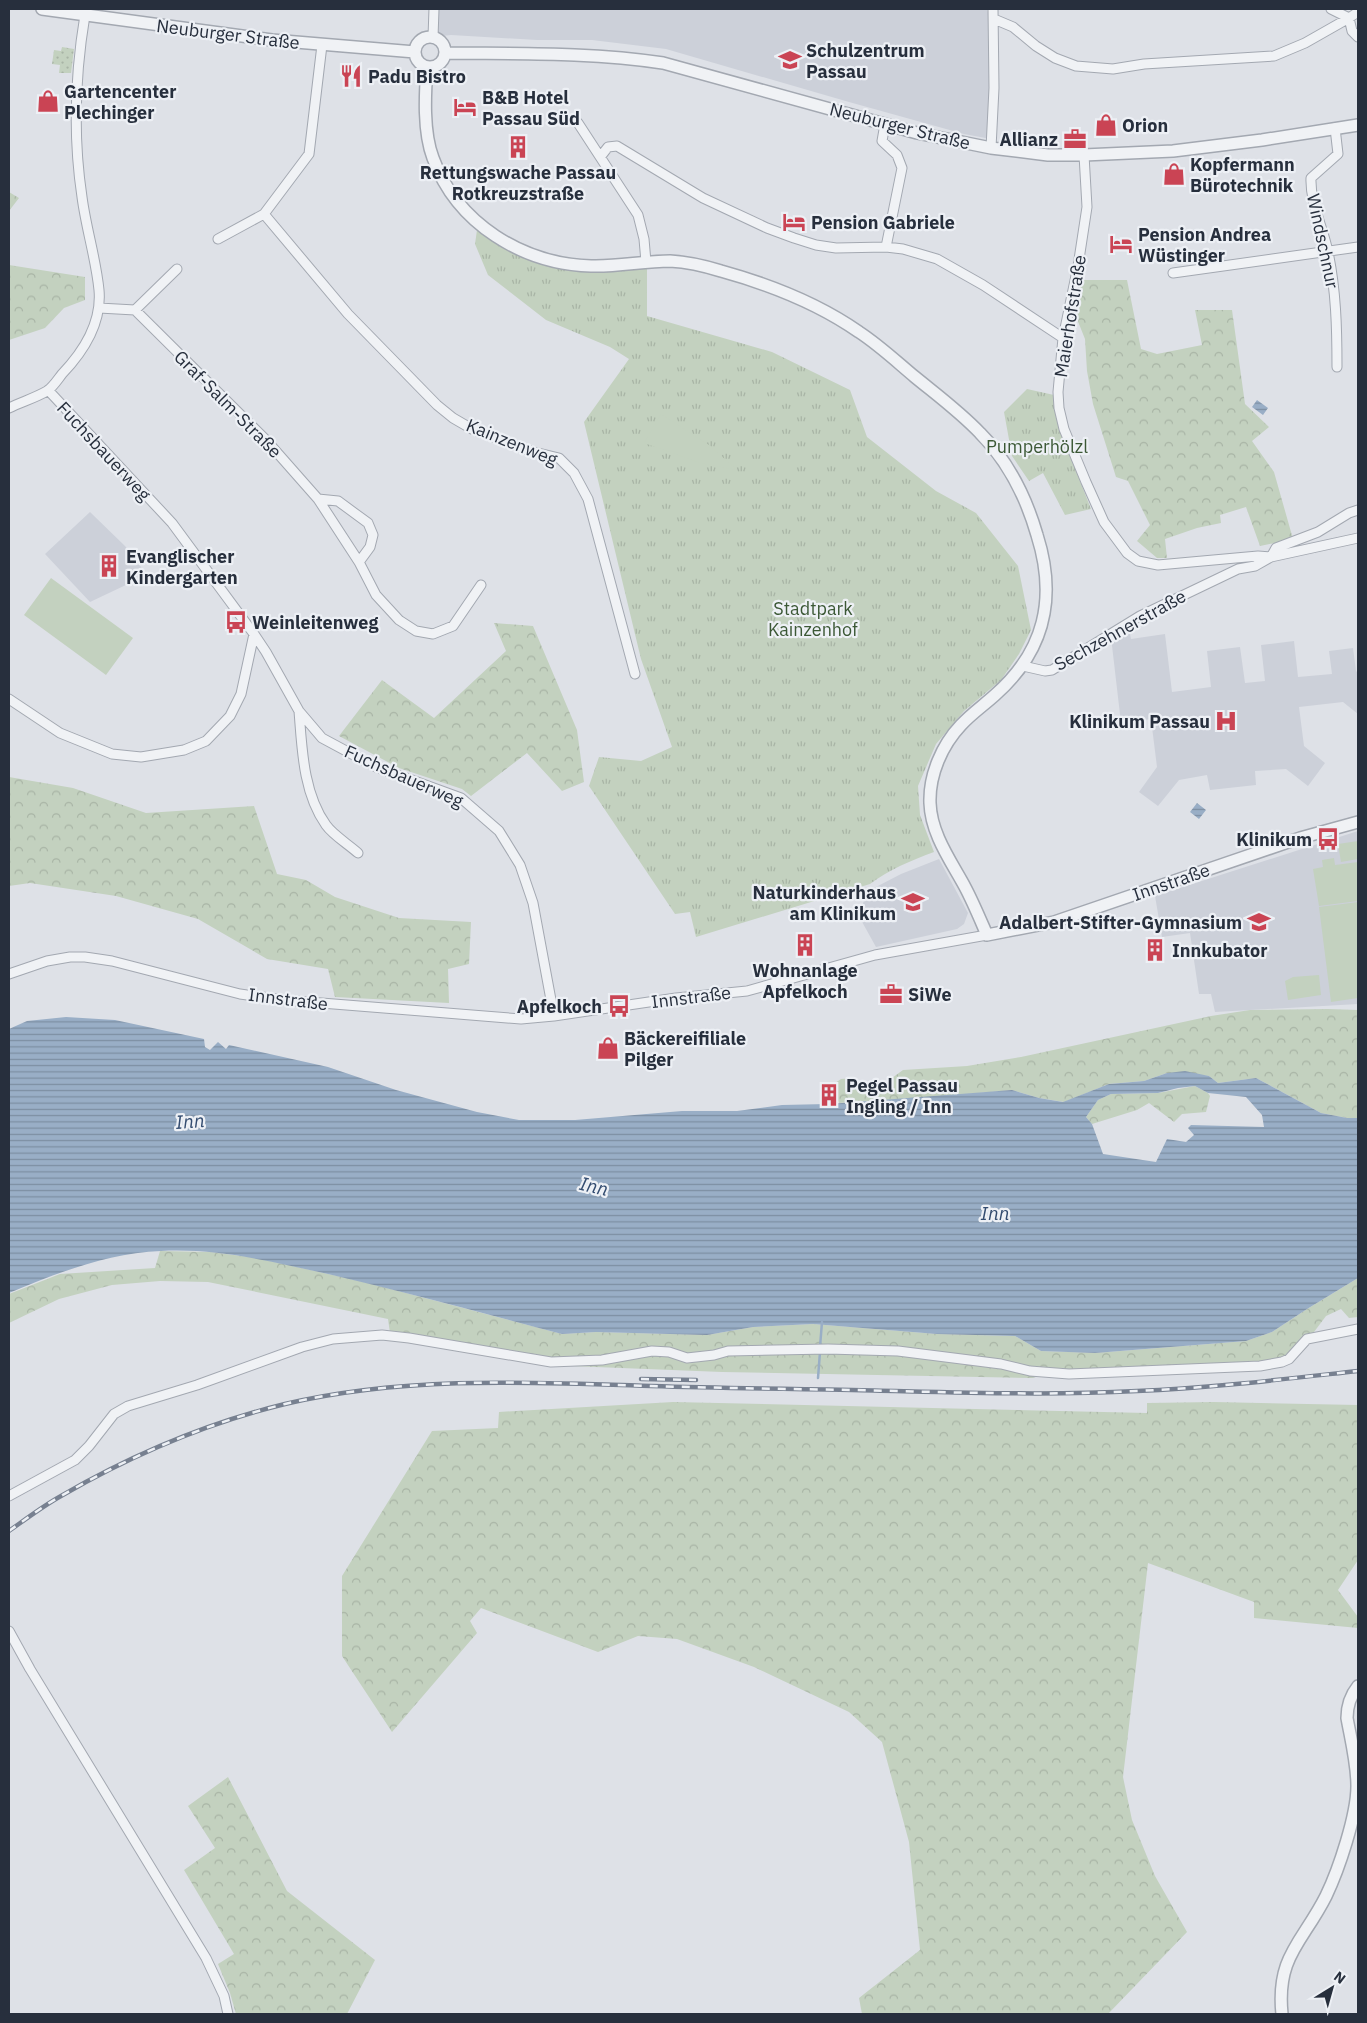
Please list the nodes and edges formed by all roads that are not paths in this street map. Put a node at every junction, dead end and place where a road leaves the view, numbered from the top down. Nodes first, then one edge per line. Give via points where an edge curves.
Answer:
1 (42, 9) edge
2 (434, 9) edge
3 (993, 9) edge
4 (1332, 9) edge
5 (65, 10) edge
6 (1358, 12) edge
7 (85, 15) junction
8 (1349, 18) junction
9 (994, 19) junction
10 (1358, 37) edge
11 (433, 38) junction
12 (322, 45) junction
13 (415, 52) junction
14 (445, 53) junction
15 (427, 67) junction
16 (578, 123) dead end
17 (885, 124) junction
18 (1358, 124) edge
19 (1335, 128) junction
20 (991, 148) junction
21 (600, 156) junction
22 (1084, 156) junction
23 (264, 214) junction
24 (218, 239) dead end
25 (886, 247) junction
26 (1358, 247) edge
27 (1328, 252) junction
28 (646, 262) junction
29 (177, 269) dead end
30 (1174, 272) dead end
31 (99, 308) junction
32 (135, 310) junction
33 (1063, 338) junction
34 (1337, 367) dead end
35 (48, 390) junction
36 (9, 408) edge
37 (318, 499) junction
38 (1358, 510) edge
39 (1358, 538) edge
40 (1271, 557) junction
41 (359, 562) junction
42 (481, 584) dead end
43 (254, 634) junction
44 (1023, 666) junction
45 (635, 674) dead end
46 (9, 699) edge
47 (298, 711) junction
48 (1358, 822) edge
49 (358, 853) dead end
50 (987, 935) junction
51 (9, 974) edge
52 (554, 1016) junction
53 (1358, 1329) edge
54 (9, 1496) edge
55 (9, 1631) edge
56 (1358, 1686) edge
57 (228, 2014) edge
58 (1282, 2014) edge

1 - 5 street, Neuburger Straße
2 - 11 street
3 - 9 street
4 - 8 street
5 - 7 street, Neuburger Straße
6 - 8 street
7 - 12 street, Neuburger Straße
7 - 31 street, Fuchsbauerweg via 77,84 77,136 82,196 99,290
8 - 9 street via 1274,56 1113,69 1076,66 1055,58 1014,27
8 - 10 street
9 - 20 street
11 - 13 street via 421,40
11 - 14 street via 440,42
12 - 13 street, Neuburger Straße
12 - 23 street via 309,154
13 - 15 street via 418,61
14 - 15 street via 441,62
14 - 17 street, Neuburger Straße via 571,55 663,63
15 - 28 street via 425,97 432,158 466,212 478,223 518,250 552,262 590,266
16 - 21 street
17 - 20 street, Neuburger Straße
17 - 25 street via 882,141 896,155 902,168
18 - 19 street, Neuburger Straße
19 - 22 street, Neuburger Straße via 1173,151
19 - 27 street, Windschnur via 1338,154 1311,178 1311,191
20 - 22 street, Neuburger Straße
21 - 25 street via 608,147 617,146 703,198 767,228 809,243 836,248
21 - 28 street via 638,216
22 - 33 street, Maierhofstraße via 1087,207
23 - 24 street
23 - 45 street, Kainzenweg via 348,314 437,405 472,429 530,451 559,458 574,473 588,500
25 - 33 street via 922,254 952,266
26 - 27 street
27 - 30 street
27 - 34 street, Windschnur via 1337,317
28 - 44 street via 698,265 744,278 817,307 878,346 982,434 1022,493 1046,571 1043,624
29 - 32 street
31 - 32 street
31 - 35 street, Fuchsbauerweg via 86,345
32 - 37 street, Graf-Salm-Straße via 266,440
33 - 40 street, Maierhofstraße via 1058,392 1064,429 1104,522 1128,553 1138,561 1158,565
35 - 36 street
35 - 43 street, Fuchsbauerweg via 172,523
37 - 41 street, Graf-Salm-Straße
37 - 41 street via 338,501 368,523 373,535 370,547
38 - 40 street, Sechzehnerstraße via 1318,532 1276,548
39 - 40 street, Sechzehnerstraße
40 - 44 street, Sechzehnerstraße via 1255,566 1238,569 1140,616 1052,670
41 - 42 street, Graf-Salm-Straße via 376,594 399,620 416,631 433,634 453,626
43 - 46 street via 241,694 230,716 206,741 184,750 141,757 112,754 60,733
43 - 47 street, Fuchsbauerweg
44 - 50 street via 952,735 938,762 931,786 930,804 935,828
47 - 49 street, Fuchsbauerweg via 310,793 326,825
47 - 52 street, Fuchsbauerweg via 322,738 376,767 461,798 499,831 520,865 533,903
48 - 50 street, Innstraße via 1300,838 1054,922
50 - 52 street, Innstraße via 875,955 747,991
51 - 52 street, Innstraße via 47,961 84,957 112,961 240,994 284,1000 503,1018
53 - 54 street via 1307,1339 1289,1359 1260,1366 1069,1374 898,1352 828,1349 728,1351 687,1358 652,1351 602,1360 551,1362 408,1338 333,1339 128,1406 114,1414 75,1460
55 - 57 street via 206,1958 224,1996
56 - 58 street via 1347,1706 1357,1786 1350,1826 1326,1895 1284,1969 1280,1991

